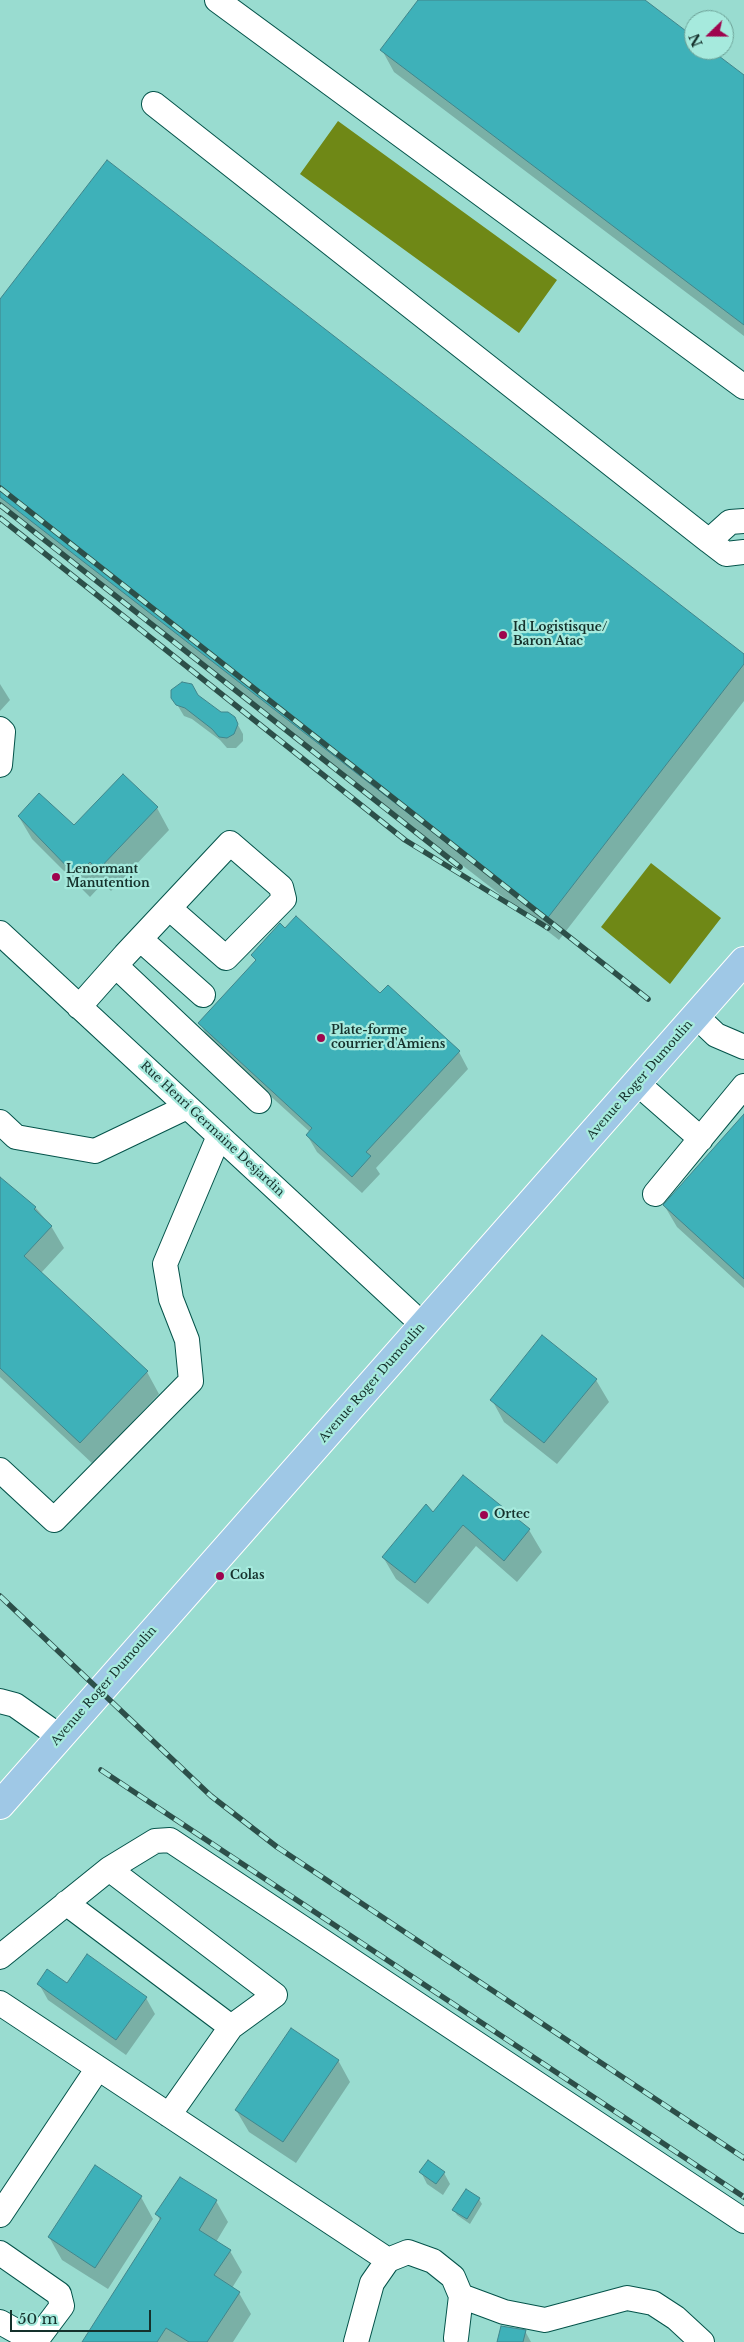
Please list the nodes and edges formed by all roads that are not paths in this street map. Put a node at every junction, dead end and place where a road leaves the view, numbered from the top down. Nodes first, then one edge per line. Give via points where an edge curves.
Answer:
1 (217, 0) edge
2 (154, 104) dead end
3 (744, 387) edge
4 (744, 521) edge
5 (709, 541) junction
6 (744, 552) edge
7 (0, 729) edge
8 (0, 765) edge
9 (169, 908) junction
10 (0, 933) edge
11 (140, 939) junction
12 (744, 961) edge
13 (116, 966) junction
14 (203, 995) dead end
15 (79, 1007) junction
16 (696, 1016) junction
17 (744, 1047) edge
18 (637, 1084) junction
19 (744, 1086) edge
20 (259, 1101) dead end
21 (187, 1107) junction
22 (0, 1122) edge
23 (219, 1136) junction
24 (701, 1138) junction
25 (654, 1194) dead end
26 (423, 1325) junction
27 (0, 1470) edge
28 (0, 1701) edge
29 (59, 1736) junction
30 (0, 1805) edge
31 (109, 1869) junction
32 (66, 1903) junction
33 (0, 1957) edge
34 (0, 2003) edge
35 (231, 2027) junction
36 (98, 2068) junction
37 (169, 2115) junction
38 (0, 2215) edge
39 (744, 2220) edge
40 (0, 2254) edge
41 (388, 2260) junction
42 (461, 2296) junction
43 (0, 2322) edge
44 (456, 2338) dead end
45 (356, 2342) edge
46 (702, 2342) edge

1 - 3 street
2 - 5 street
4 - 5 street via 730,522
5 - 6 street via 726,554
7 - 8 street via 4,732
9 - 9 street via 230,844 281,887 284,899 226,958
9 - 11 street
10 - 15 street, Rue Henri Germaine Desjardin
11 - 13 street
11 - 14 street
12 - 16 main road, Avenue Roger Dumoulin
13 - 15 street
13 - 20 street
15 - 21 street, Rue Henri Germaine Desjardin
16 - 17 street via 716,1035
16 - 18 main road, Avenue Roger Dumoulin
18 - 24 street
18 - 26 main road, Avenue Roger Dumoulin
19 - 24 street
21 - 22 street via 95,1151 16,1137
21 - 23 street, Rue Henri Germaine Desjardin
23 - 26 street, Rue Henri Germaine Desjardin
23 - 27 street via 165,1264 171,1299 188,1340 190,1381 54,1520
24 - 25 street
26 - 29 main road, Avenue Roger Dumoulin
28 - 29 street via 15,1705
29 - 30 main road, Avenue Roger Dumoulin
31 - 32 street
31 - 35 street via 274,1995
31 - 39 street via 155,1841 170,1840
32 - 33 street
32 - 35 street
34 - 36 street
35 - 37 street
36 - 37 street
36 - 38 street
37 - 41 street
40 - 43 street via 59,2294 62,2306 41,2334 27,2337
41 - 42 street via 408,2252 433,2260 453,2277
41 - 45 street via 372,2283
42 - 44 street
42 - 46 street via 504,2312 545,2320 627,2298 653,2303 676,2318

